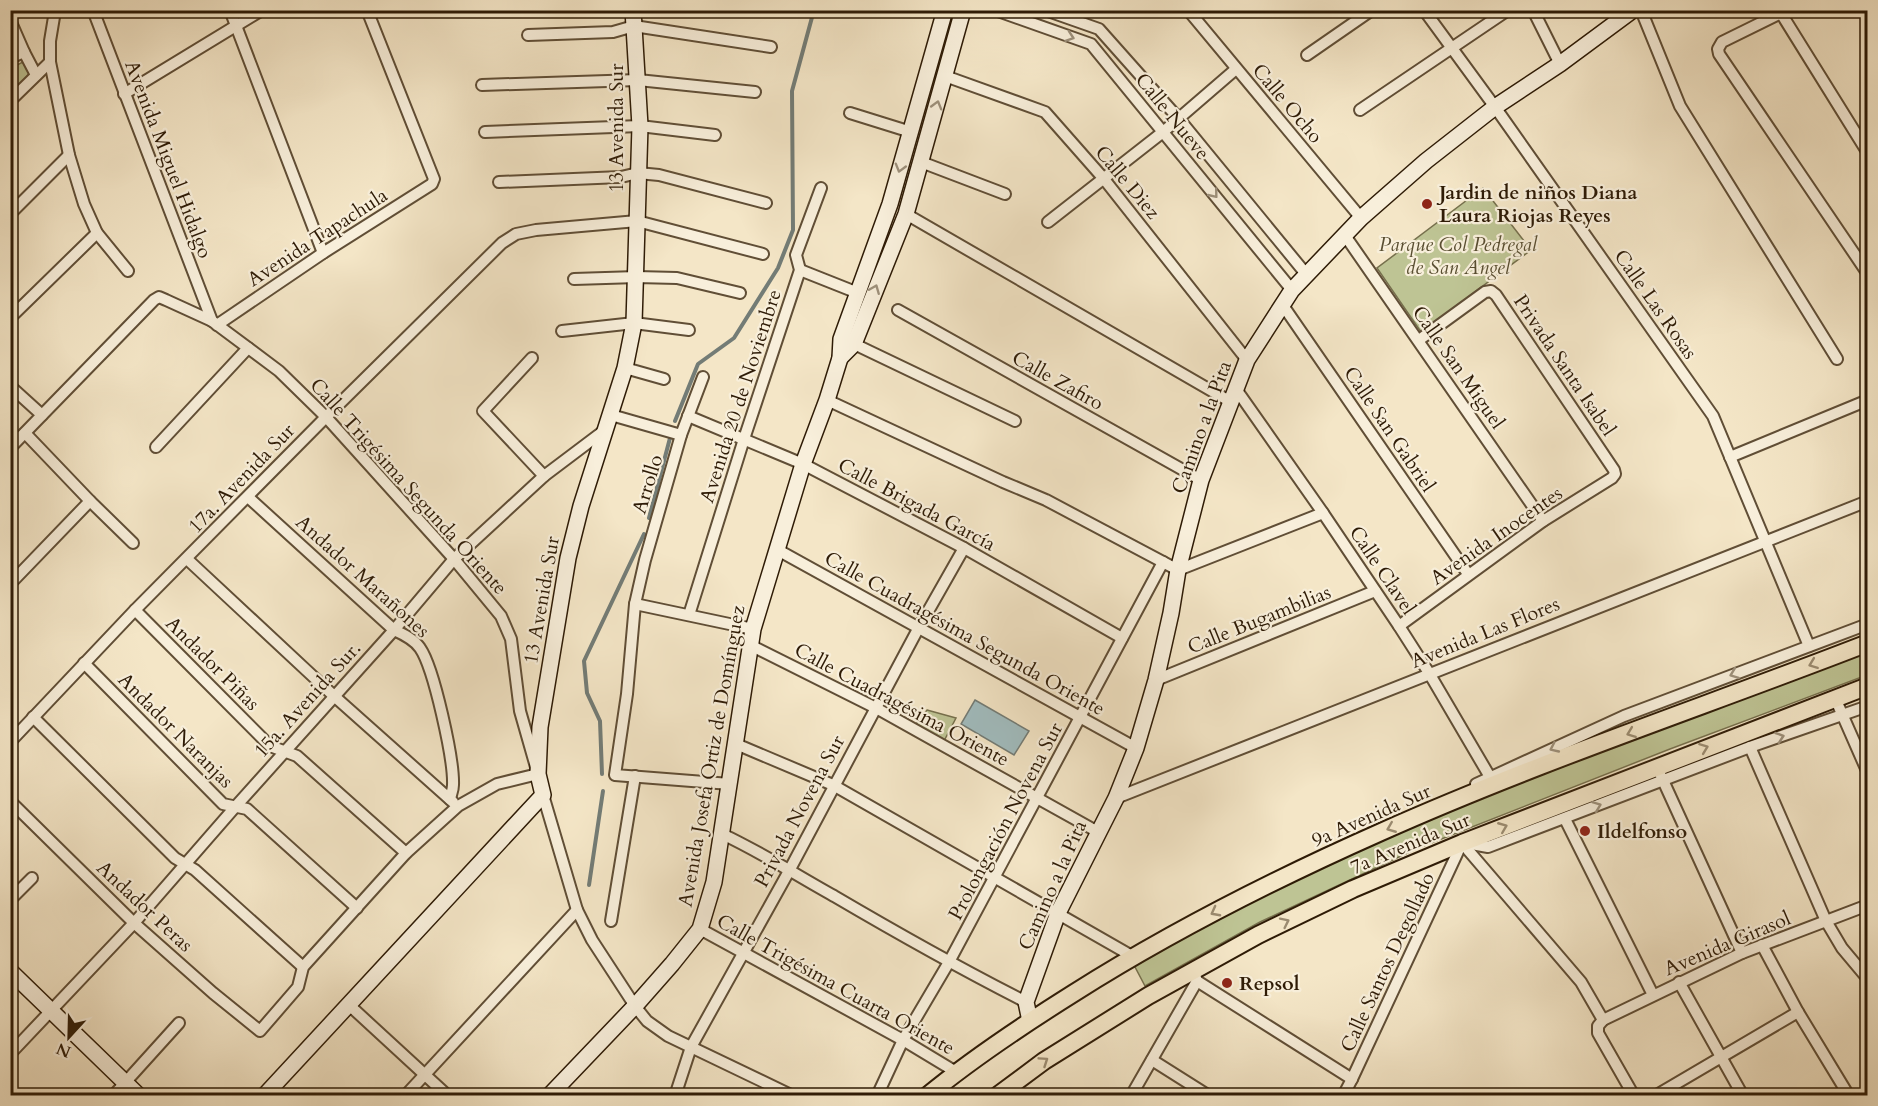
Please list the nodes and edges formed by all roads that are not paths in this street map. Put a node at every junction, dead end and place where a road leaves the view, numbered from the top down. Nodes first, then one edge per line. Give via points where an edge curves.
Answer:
1 (52, 10) edge
2 (93, 10) edge
3 (230, 10) edge
4 (262, 10) edge
5 (368, 10) edge
6 (945, 10) edge
7 (963, 10) edge
8 (995, 10) edge
9 (1045, 10) edge
10 (1188, 10) edge
11 (1372, 10) edge
12 (1424, 10) edge
13 (1508, 10) edge
14 (1533, 10) edge
15 (1633, 10) edge
16 (1641, 10) edge
17 (1782, 12) edge
18 (634, 18) edge
19 (10, 20) edge
20 (237, 27) junction
21 (528, 35) dead end
22 (771, 47) dead end
23 (1451, 48) junction
24 (24, 52) junction
25 (1307, 56) dead end
26 (10, 58) edge
27 (50, 62) junction
28 (1560, 64) junction
29 (1236, 69) junction
30 (36, 75) junction
31 (945, 76) junction
32 (638, 80) junction
33 (482, 85) dead end
34 (755, 92) dead end
35 (124, 94) junction
36 (10, 101) edge
37 (1495, 107) junction
38 (1360, 110) dead end
39 (850, 113) dead end
40 (1179, 119) junction
41 (640, 126) junction
42 (486, 132) dead end
43 (910, 132) junction
44 (1163, 132) junction
45 (715, 135) dead end
46 (1868, 153) edge
47 (69, 155) junction
48 (921, 162) junction
49 (638, 173) junction
50 (1104, 179) junction
51 (499, 182) dead end
52 (821, 188) dead end
53 (1005, 194) dead end
54 (766, 203) dead end
55 (10, 214) edge
56 (906, 214) junction
57 (1361, 218) junction
58 (637, 221) junction
59 (1048, 222) dead end
60 (97, 233) junction
61 (1344, 234) junction
62 (323, 253) junction
63 (763, 254) dead end
64 (800, 270) junction
65 (128, 271) dead end
66 (1306, 274) junction
67 (1868, 274) edge
68 (637, 277) junction
69 (574, 279) dead end
70 (1292, 290) junction
71 (740, 293) dead end
72 (858, 293) junction
73 (1282, 304) junction
74 (898, 310) dead end
75 (10, 318) edge
76 (215, 323) junction
77 (634, 323) junction
78 (689, 330) dead end
79 (562, 331) dead end
80 (1419, 340) junction
81 (847, 341) junction
82 (248, 348) junction
83 (532, 358) dead end
84 (1247, 360) junction
85 (1837, 360) dead end
86 (625, 368) junction
87 (703, 377) dead end
88 (664, 379) dead end
89 (10, 386) edge
90 (1234, 396) junction
91 (827, 400) junction
92 (1868, 400) edge
93 (42, 415) junction
94 (688, 416) junction
95 (326, 417) junction
96 (1015, 421) dead end
97 (608, 422) junction
98 (25, 433) junction
99 (681, 435) junction
100 (744, 439) junction
101 (156, 447) dead end
102 (10, 448) edge
103 (1730, 457) junction
104 (803, 464) junction
105 (1615, 474) joint
106 (544, 476) junction
107 (1201, 480) junction
108 (248, 497) junction
109 (90, 501) junction
110 (1868, 501) edge
111 (1323, 513) junction
112 (1543, 521) junction
113 (1765, 540) junction
114 (133, 543) dead end
115 (964, 548) junction
116 (776, 549) junction
117 (186, 559) junction
118 (454, 559) junction
119 (1163, 562) junction
120 (1178, 570) junction
121 (1468, 574) junction
122 (10, 584) edge
123 (1375, 591) junction
124 (635, 604) junction
125 (135, 610) junction
126 (689, 615) junction
127 (1868, 624) edge
128 (1399, 626) junction
129 (753, 629) junction
130 (918, 629) junction
131 (394, 630) junction
132 (1122, 638) junction
133 (1868, 643) edge
134 (750, 645) junction
135 (1809, 646) junction
136 (84, 663) junction
137 (1429, 673) junction
138 (1156, 680) junction
139 (1868, 686) edge
140 (334, 696) junction
141 (1835, 698) junction
142 (1868, 706) edge
143 (876, 708) junction
144 (1842, 716) junction
145 (33, 717) junction
146 (1081, 717) junction
147 (10, 742) edge
148 (736, 744) junction
149 (1750, 747) junction
150 (1136, 748) junction
151 (285, 751) junction
152 (1659, 773) junction
153 (1868, 773) edge
154 (538, 774) junction
155 (635, 776) junction
156 (1490, 777) junction
157 (730, 784) junction
158 (833, 785) junction
159 (543, 795) junction
160 (1038, 797) junction
161 (1116, 798) junction
162 (10, 801) edge
163 (454, 802) junction
164 (236, 806) junction
165 (1413, 818) junction
166 (1565, 819) junction
167 (1098, 832) junction
168 (722, 834) junction
169 (1462, 843) junction
170 (406, 853) junction
171 (186, 865) junction
172 (789, 871) junction
173 (994, 877) junction
174 (32, 878) dead end
175 (10, 900) edge
176 (1868, 905) edge
177 (357, 908) junction
178 (577, 910) junction
179 (1058, 913) junction
180 (611, 921) dead end
181 (1826, 921) junction
182 (134, 923) junction
183 (700, 928) junction
184 (1762, 945) junction
185 (743, 952) junction
186 (1742, 953) junction
187 (1132, 957) junction
188 (949, 962) junction
189 (303, 967) junction
190 (10, 971) edge
191 (1195, 976) junction
192 (1868, 979) edge
193 (1679, 982) junction
194 (1653, 995) junction
195 (1026, 1002) junction
196 (348, 1004) junction
197 (634, 1006) junction
198 (52, 1011) junction
199 (1798, 1012) junction
200 (1603, 1020) junction
201 (1030, 1021) junction
202 (179, 1023) dead end
203 (903, 1040) junction
204 (691, 1047) junction
205 (10, 1054) edge
206 (1720, 1058) junction
207 (1152, 1060) junction
208 (956, 1072) junction
209 (424, 1074) junction
210 (1352, 1079) junction
211 (125, 1082) junction
212 (113, 1095) edge
213 (139, 1095) edge
214 (264, 1095) edge
215 (405, 1095) edge
216 (448, 1095) edge
217 (549, 1095) edge
218 (675, 1095) edge
219 (793, 1095) edge
220 (877, 1095) edge
221 (927, 1095) edge
222 (997, 1095) edge
223 (1131, 1095) edge
224 (1209, 1095) edge
225 (1343, 1095) edge
226 (1634, 1095) edge
227 (1655, 1095) edge
228 (1743, 1095) edge
229 (1849, 1095) edge

1 - 27 street
2 - 35 street, Avenida Miguel Hidalgo
3 - 20 street
4 - 20 street
5 - 62 street, Avenida Tapachula via 434,179 432,184
6 - 43 street, Avenida Josefa Ortiz de Domínguez
7 - 31 street, Avenida Josefa Ortiz de Domínguez
8 -> 44 street, Calle Nueve via 1091,44
9 - 40 street, Calle Nueve via 1099,29
10 - 29 street, Calle Ocho
11 - 25 street
12 - 23 street, Calle Las Rosas
13 - 23 street
14 - 28 street
15 - 28 street, Camino a la Pita
16 - 85 street via 1680,106
17 - 46 street
17 - 67 street via 1722,42 1719,54
18 - 21 street via 613,32
18 - 22 street
18 - 32 street, 13 Avenida Sur
19 - 24 street
20 - 35 street
20 - 62 street
23 - 37 street, Calle Las Rosas
23 - 38 street
24 - 26 street
24 - 30 street
27 - 30 street
27 - 47 street
28 - 37 street, Camino a la Pita
29 - 40 street
29 - 57 street, Calle Ocho
30 - 36 street
48 -> 31 street, Avenida Josefa Ortiz de Domínguez
31 - 50 street, Calle Diez via 1045,112
32 - 33 street
32 - 34 street
32 - 41 street, 13 Avenida Sur
35 - 76 street, Avenida Miguel Hidalgo
37 - 57 street, Camino a la Pita
37 - 103 street, Calle Las Rosas via 1713,416
39 - 43 street
40 - 44 street
40 - 66 street, Calle Nueve
41 - 42 street
41 - 45 street
41 - 49 street, 13 Avenida Sur
43 -> 72 street, Avenida Josefa Ortiz de Domínguez via 890,204
44 - 50 street
44 -> 70 street, Calle Nueve
47 - 55 street
47 - 60 street
48 - 53 street
48 - 56 street, Avenida Josefa Ortiz de Domínguez
49 - 51 street
49 - 54 street
49 - 58 street, 13 Avenida Sur
50 - 59 street
50 - 84 street, Calle Diez
52 - 64 street, Avenida 20 de Noviembre via 796,255
81 -> 56 street, Avenida Josefa Ortiz de Domínguez
56 - 90 street
57 - 61 street, Camino a la Pita
58 - 63 street
58 - 68 street, 13 Avenida Sur
58 - 95 street, 17a. Avenida Sur via 516,234 502,243
60 - 65 street
60 - 75 street
61 - 66 street, Camino a la Pita
61 - 80 street, Calle San Miguel
62 - 76 street, Avenida Tapachula
64 - 72 street
64 - 100 street, Avenida 20 de Noviembre
66 - 70 street, Camino a la Pita
68 - 69 street
68 - 71 street via 677,278
68 - 77 street, 13 Avenida Sur
70 - 73 street, Camino a la Pita
72 - 81 street, Avenida Josefa Ortiz de Domínguez
73 - 84 street, Camino a la Pita
73 - 121 street, Calle San Gabriel
74 - 107 street, Calle Zafiro
76 - 82 street, Calle Trigésima Segunda Oriente
76 - 93 street, Calle Trigésima Segunda Oriente via 159,297 153,300
77 - 78 street
77 - 79 street
77 - 86 street, 13 Avenida Sur
80 - 105 street, Privada Santa Isabel via 1491,291
80 - 112 street, Calle San Miguel
81 - 91 street, Avenida Josefa Ortiz de Domínguez
81 - 96 street
82 - 95 street, Calle Trigésima Segunda Oriente via 279,371
82 - 101 street
83 - 106 street via 483,411
84 - 90 street, Camino a la Pita
86 - 88 street
86 - 97 street, 13 Avenida Sur
87 - 94 street, Arrollo
89 - 93 street
90 - 107 street, Camino a la Pita
90 - 111 street, Calle Clavel
91 - 104 street, Avenida Josefa Ortiz de Domínguez
91 - 119 street via 1046,500
92 - 103 street
93 - 98 street
94 - 99 street, Arrollo
94 - 100 street, Calle Brigada García
95 - 108 street, 17a. Avenida Sur
95 - 118 street, Calle Trigésima Segunda Oriente
97 - 99 street
97 - 106 street, 15a. Avenida Sur.
97 - 154 street, 13 Avenida Sur via 568,558 540,728
98 - 102 street
98 - 109 street
99 - 124 street, Arrollo via 653,526
100 - 104 street, Calle Brigada García
100 - 126 street, Avenida 20 de Noviembre
103 - 113 street, Calle Las Rosas
104 - 115 street, Calle Brigada García
104 - 116 street, Avenida Josefa Ortiz de Domínguez
105 - 112 street, Avenida Inocentes
106 - 118 street, 15a. Avenida Sur.
107 - 120 street, Camino a la Pita
108 - 117 street, 17a. Avenida Sur
108 - 131 street, Andador Marañones
109 - 114 street
109 - 122 street
110 - 113 street, Avenida Las Flores
111 - 120 street
111 - 123 street, Calle Clavel
112 - 121 street, Avenida Inocentes
113 - 135 street, Calle Las Rosas
113 - 137 street, Avenida Las Flores
115 - 130 street, Privada Novena Sur
115 - 132 street, Calle Brigada García
116 - 129 street, Avenida Josefa Ortiz de Domínguez
116 - 130 street, Calle Cuadragésima Segunda Oriente
117 - 125 street, 17a. Avenida Sur
117 - 140 street
118 - 131 street, 15a. Avenida Sur.
118 - 154 street, Calle Trigésima Segunda Oriente via 501,616 511,639 520,711
119 - 120 street
119 - 132 street, Prolongación Novena Sur
120 - 138 street, Camino a la Pita
121 - 128 street, Avenida Inocentes
123 - 128 street, Calle Clavel
123 - 138 street, Calle Bugambilias
124 - 126 street
124 - 155 street, Arrollo via 615,775
125 - 136 street, 17a. Avenida Sur
125 - 151 street, Andador Piñas via 270,746
126 - 129 street
127 - 135 street
128 - 137 street, Calle Clavel
129 - 134 street, Avenida Josefa Ortiz de Domínguez
130 - 143 street, Privada Novena Sur
130 - 146 street, Calle Cuadragésima Segunda Oriente
131 - 140 street, 15a. Avenida Sur.
131 - 163 street, Andador Marañones via 421,648 434,681
132 - 146 street, Prolongación Novena Sur
133 -> 165 main road, 9a Avenida Sur
134 - 143 street, Calle Cuadragésima Oriente
134 - 148 street, Avenida Josefa Ortiz de Domínguez
135 -> 156 street via 1624,716
136 - 145 street, 17a. Avenida Sur
136 - 164 street, Andador Naranjas via 223,804
137 - 156 street, Calle Clavel
137 - 161 street, Avenida Las Flores
138 - 150 street, Camino a la Pita
139 - 141 main road, 7a Avenida Sur
140 - 151 street, 15a. Avenida Sur.
140 - 163 street
141 - 144 street
152 -> 141 main road, 7a Avenida Sur
142 - 144 street
143 - 158 street, Privada Novena Sur
143 - 160 street, Calle Cuadragésima Oriente
149 -> 144 street
144 - 153 street
145 - 147 street, 17a. Avenida Sur
145 - 171 street
146 - 150 street, Calle Cuadragésima Segunda Oriente
146 - 160 street, Prolongación Novena Sur
148 - 157 street, Avenida Josefa Ortiz de Domínguez
148 - 158 street
149 - 152 street
149 - 181 street
150 - 161 street, Camino a la Pita
151 - 164 street, 15a. Avenida Sur.
151 - 170 street, Andador Piñas via 297,756
166 -> 152 street
169 -> 152 main road, 7a Avenida Sur
152 - 186 street
154 - 159 street, 13 Avenida Sur
154 - 163 street via 497,784
155 - 157 street
155 - 180 street
156 - 165 street
157 - 168 street, Avenida Josefa Ortiz de Domínguez
158 - 172 street, Privada Novena Sur
158 - 173 street
159 - 178 street
159 - 196 street
160 - 167 street, Calle Cuadragésima Oriente
160 - 173 street, Prolongación Novena Sur
161 - 167 street, Camino a la Pita
162 - 182 street, Andador Peras
163 - 170 street
164 - 171 street, 15a. Avenida Sur.
164 - 177 street, Andador Naranjas via 247,809
165 -> 187 main road, 9a Avenida Sur via 1238,900
166 - 169 street via 1488,847
166 - 194 street
167 - 179 street, Camino a la Pita
168 - 172 street via 759,851
168 - 183 street, Avenida Josefa Ortiz de Domínguez via 714,882
191 -> 169 main road, 7a Avenida Sur via 1258,935
169 - 200 street via 1581,982
169 - 210 street, Calle Santos Degollado
170 - 177 street
171 - 182 street, 15a. Avenida Sur.
171 - 189 street
172 - 185 street, Privada Novena Sur
172 - 188 street
173 - 179 street
173 - 188 street, Prolongación Novena Sur
174 - 175 street
176 - 181 street, Avenida Girasol
177 - 189 street
178 - 197 street
178 - 209 street
179 - 187 street
179 - 195 street, Camino a la Pita
181 - 184 street, Avenida Girasol
181 - 192 street
182 - 189 street, Andador Peras via 260,1031 298,987
182 - 198 street, 15a. Avenida Sur.
183 - 185 street, Calle Trigésima Cuarta Oriente
183 - 197 street, Avenida Josefa Ortiz de Domínguez
184 - 186 street, Avenida Girasol
184 - 199 street
185 - 203 street, Calle Trigésima Cuarta Oriente
185 - 204 street, Privada Novena Sur
186 - 193 street, Avenida Girasol
187 - 201 main road, 9a Avenida Sur
188 - 195 street
188 - 203 street, Prolongación Novena Sur
190 - 198 street
191 - 207 street
191 - 210 street
222 -> 191 main road, 7a Avenida Sur via 1148,996
193 - 194 street, Avenida Girasol
193 - 206 street
194 - 200 street, Avenida Girasol
195 - 201 street
196 - 209 street
196 - 214 street
197 - 204 street via 647,1021
197 - 217 street, Avenida Josefa Ortiz de Domínguez
198 - 205 street, 15a. Avenida Sur.
198 - 211 street
199 - 206 street
199 - 229 street
200 - 226 street via 1598,1033
201 - 208 main road, 9a Avenida Sur
202 - 211 street
203 - 208 street, Calle Trigésima Cuarta Oriente
203 - 220 street, Prolongación Novena Sur
204 - 218 street, Privada Novena Sur
204 - 219 street
206 - 227 street
206 - 228 street
207 - 223 street
207 - 224 street
208 - 221 main road, 9a Avenida Sur
209 - 215 street
209 - 216 street
210 - 225 street, Calle Santos Degollado
211 - 212 street
211 - 213 street

